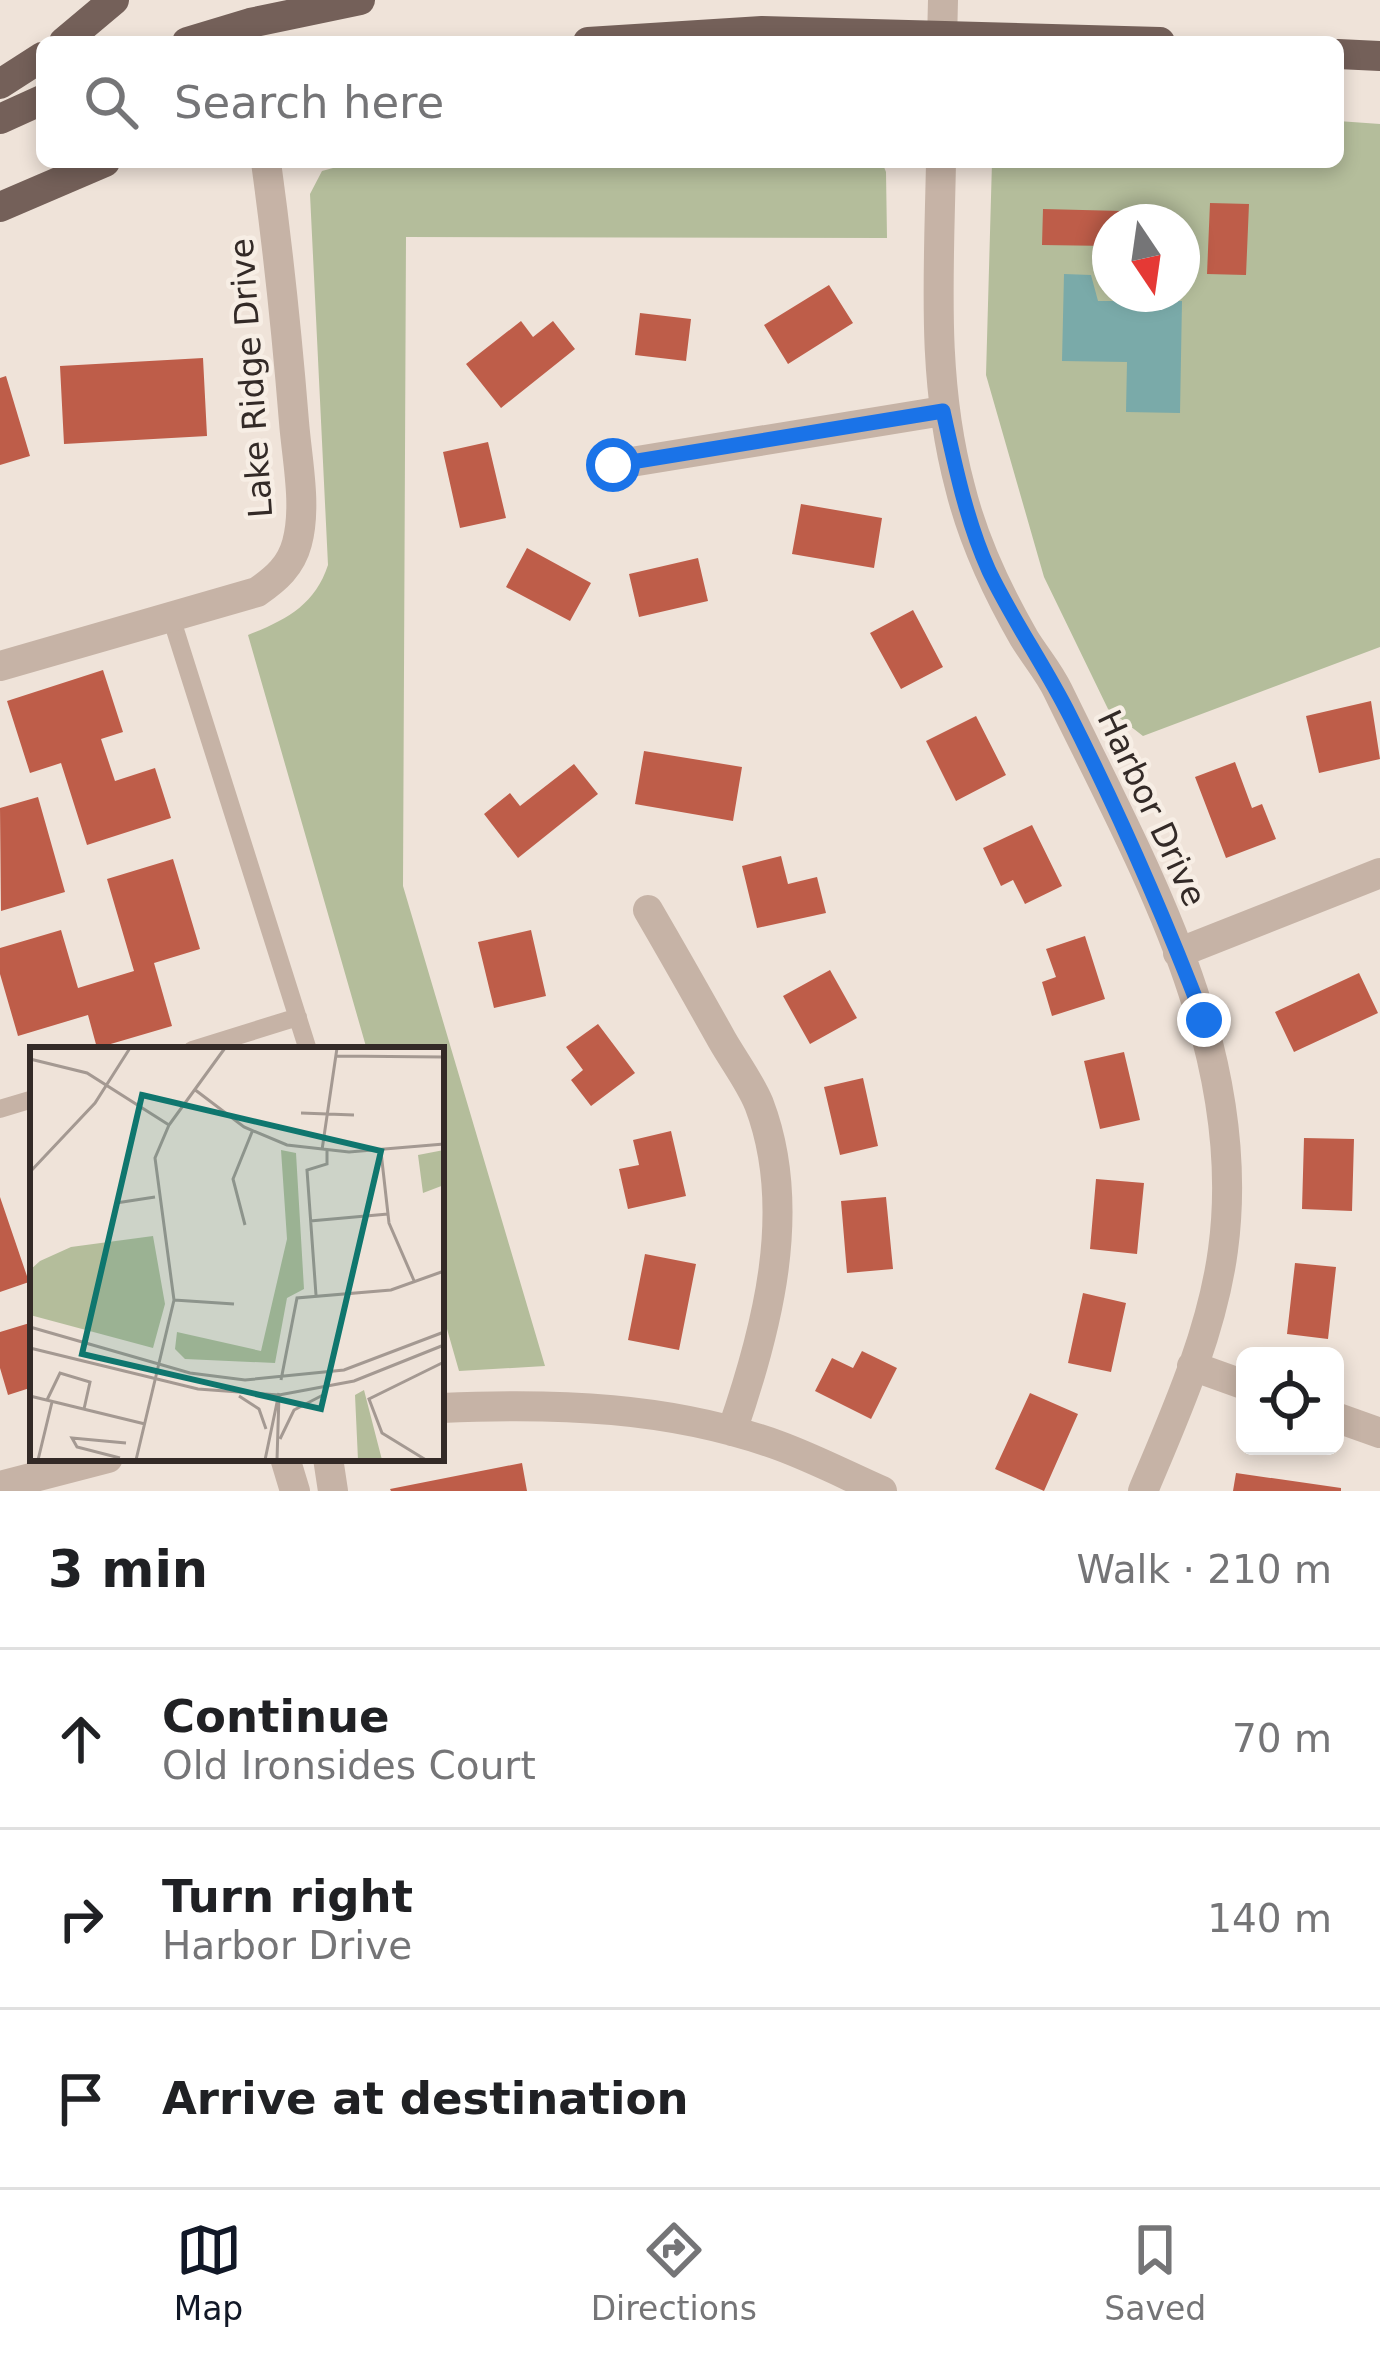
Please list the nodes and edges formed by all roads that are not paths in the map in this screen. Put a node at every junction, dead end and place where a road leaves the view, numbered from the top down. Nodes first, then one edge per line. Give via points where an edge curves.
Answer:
1 (114, 0) edge
2 (360, 0) edge
3 (943, 0) edge
4 (249, 16) edge
5 (71, 36) edge
6 (201, 36) edge
7 (683, 36) edge
8 (874, 36) edge
9 (942, 36) edge
10 (1344, 53) edge
11 (1380, 56) edge
12 (36, 60) edge
13 (0, 84) edge
14 (36, 103) edge
15 (0, 119) edge
16 (91, 168) edge
17 (267, 168) edge
18 (941, 168) edge
19 (0, 206) edge
20 (943, 411) junction
21 (613, 465) dead end
22 (170, 616) junction
23 (0, 666) edge
24 (1380, 873) edge
25 (648, 910) dead end
26 (1178, 953) junction
27 (298, 1017) junction
28 (202, 1047) edge
29 (307, 1047) edge
30 (30, 1100) edge
31 (0, 1109) edge
32 (1192, 1366) junction
33 (1236, 1382) edge
34 (444, 1408) edge
35 (1344, 1420) edge
36 (732, 1431) junction
37 (1380, 1433) edge
38 (96, 1461) edge
39 (286, 1461) edge
40 (328, 1461) edge
41 (0, 1485) edge
42 (295, 1491) edge
43 (333, 1491) edge
44 (882, 1491) edge
45 (1143, 1491) edge

1 - 5 main road
2 - 4 main road
3 - 9 street
4 - 6 main road
7 - 8 main road
10 - 11 main road
12 - 13 main road
14 - 15 main road
16 - 19 main road
17 - 22 street, Lake Ridge Drive via 299,539 291,561 257,592
18 - 20 street, Harbor Drive
20 - 21 street
20 - 26 street, Harbor Drive via 987,566 1117,811
22 - 23 street, Lake Ridge Drive
22 - 27 lane
24 - 26 street
25 - 36 street via 758,1102 772,1148 772,1271
26 - 32 street, Harbor Drive via 1204,1020 1226,1167 1223,1247
27 - 28 lane
27 - 29 lane
30 - 31 lane
32 - 33 street
32 - 45 street, Harbor Drive
34 - 36 street via 581,1406
35 - 37 street
36 - 44 street
38 - 41 street
39 - 42 street
40 - 43 street

